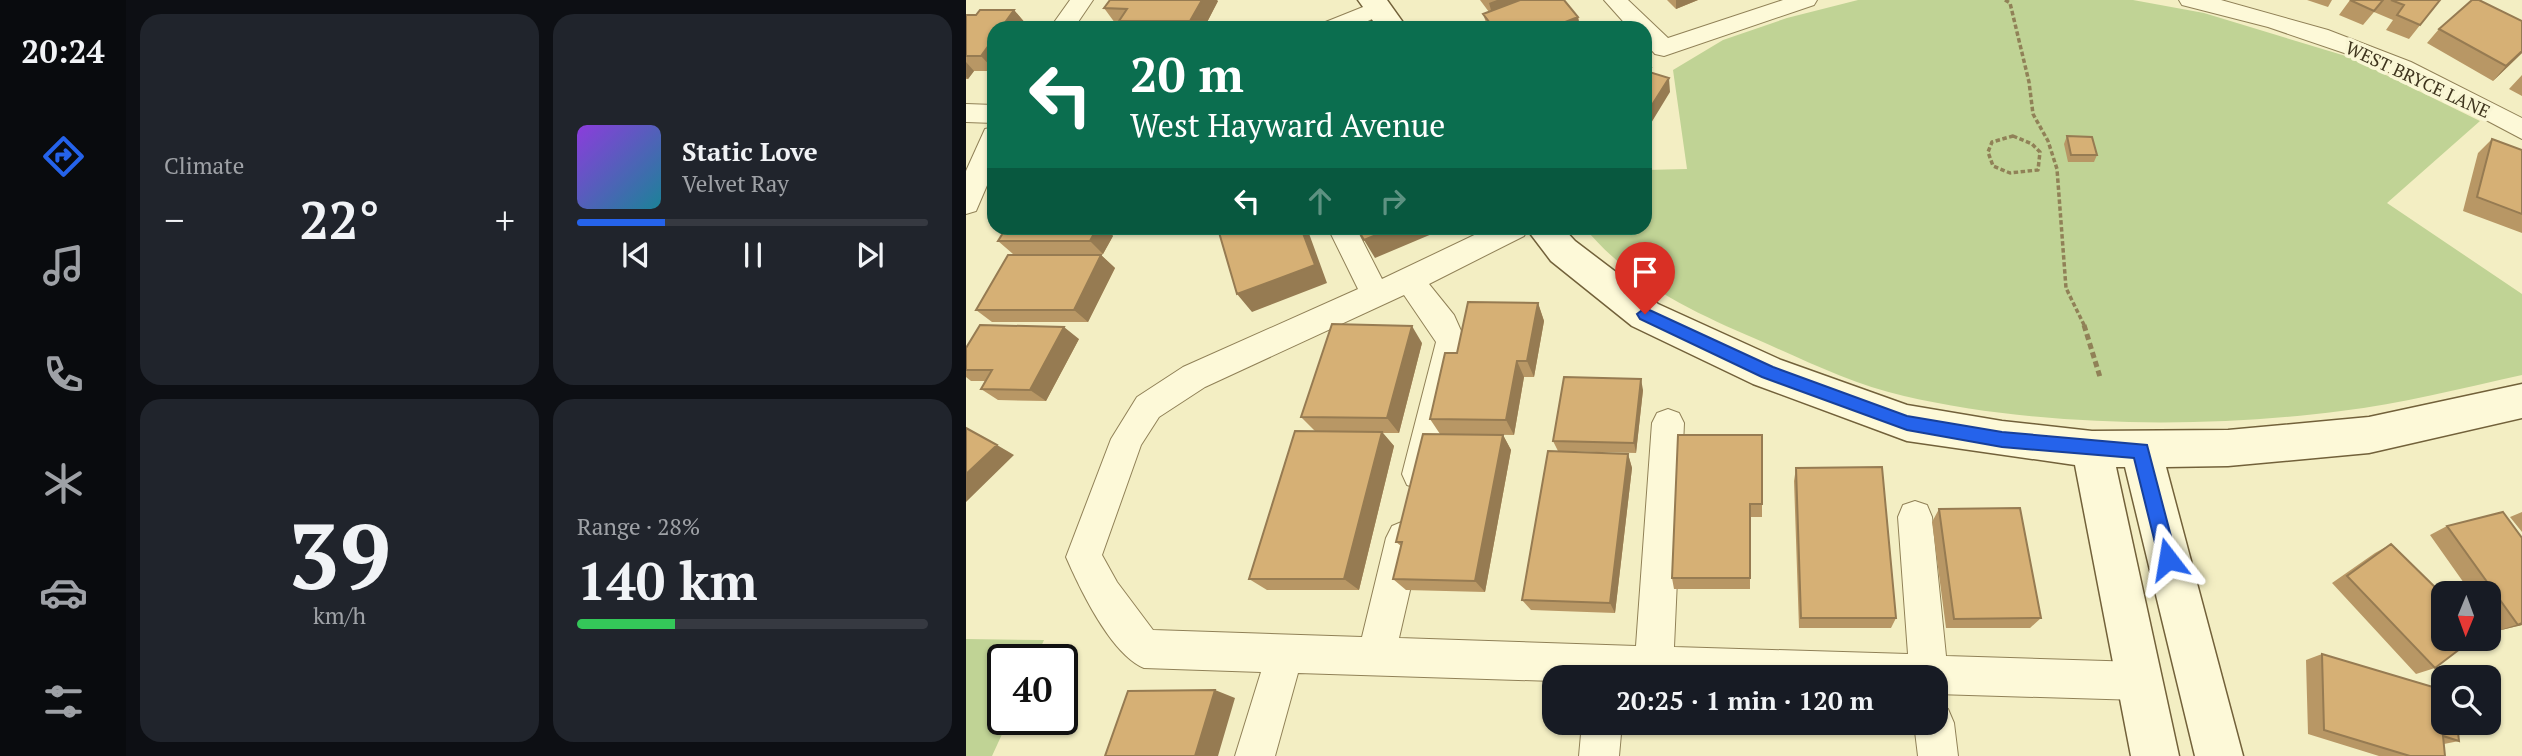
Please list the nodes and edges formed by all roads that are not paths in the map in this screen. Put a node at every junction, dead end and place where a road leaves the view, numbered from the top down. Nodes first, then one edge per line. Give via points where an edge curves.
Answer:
1 (1082, 0) edge
2 (1615, 0) edge
3 (1806, 0) edge
4 (2189, 0) edge
5 (1381, 12) edge
6 (1067, 21) edge
7 (1353, 21) edge
8 (1636, 21) edge
9 (1652, 37) edge
10 (966, 114) edge
11 (987, 114) edge
12 (2522, 130) edge
13 (987, 153) edge
14 (966, 204) edge
15 (1346, 235) edge
16 (1500, 235) edge
17 (1549, 235) edge
18 (1409, 280) junction
19 (1376, 295) junction
20 (2522, 401) edge
21 (1668, 423) dead end
22 (2092, 449) junction
23 (2141, 450) junction
24 (1915, 517) dead end
25 (1285, 653) junction
26 (1376, 656) junction
27 (1654, 665) edge
28 (1928, 665) edge
29 (1542, 667) edge
30 (1948, 676) edge
31 (2140, 681) junction
32 (1601, 735) edge
33 (1935, 735) edge
34 (1255, 756) edge
35 (1599, 756) edge
36 (1938, 756) edge
37 (2155, 756) edge
38 (2218, 756) edge

1 - 6 street
2 - 8 street
3 - 9 street via 1664,48
4 - 12 street, WEST BRYCE LANE via 2325,37 2406,69
5 - 7 street
10 - 11 street
13 - 14 street
15 - 19 street
16 - 18 street
17 - 22 street via 1563,251 1645,314 1767,372 1907,423
18 - 19 street
18 - 26 street via 1451,342
19 - 25 street via 1194,377 1148,407 1127,439 1084,557 1104,595 1144,649
20 - 23 street via 2369,435 2228,449
21 - 27 street
22 - 23 street
22 - 31 street
23 - 38 street
24 - 28 street
25 - 26 street
25 - 34 street
26 - 29 street
30 - 31 street
31 - 37 street
32 - 35 street
33 - 36 street

